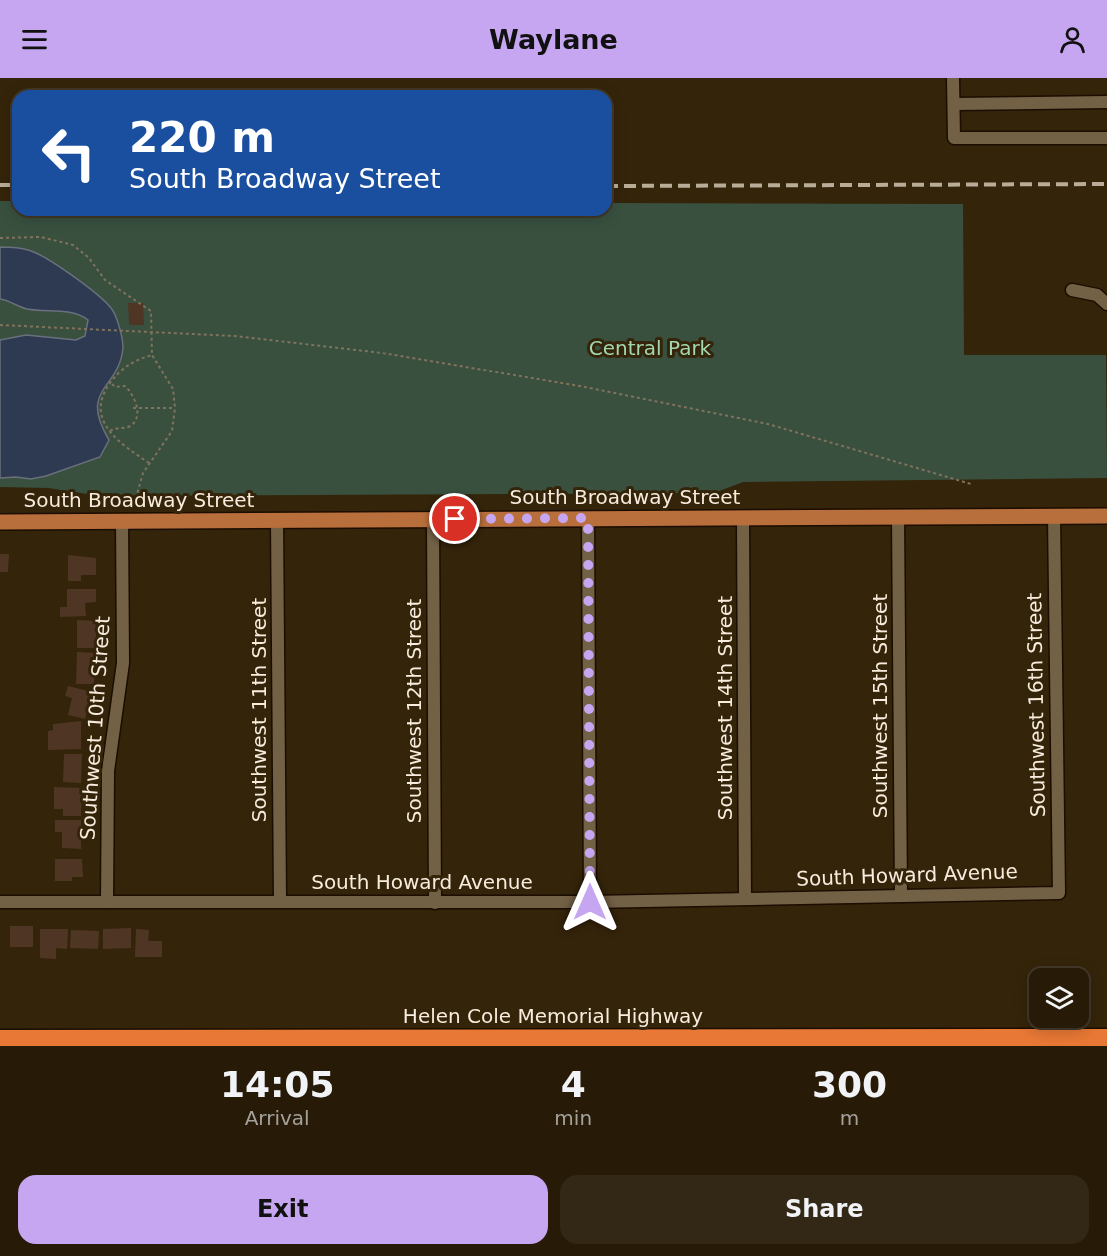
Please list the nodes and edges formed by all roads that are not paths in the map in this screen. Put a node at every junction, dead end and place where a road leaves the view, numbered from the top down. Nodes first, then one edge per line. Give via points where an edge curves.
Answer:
1 (953, 78) edge
2 (1107, 102) edge
3 (954, 104) junction
4 (1107, 138) edge
5 (1072, 290) dead end
6 (1107, 304) edge
7 (898, 516) junction
8 (1054, 516) junction
9 (1107, 516) edge
10 (743, 517) junction
11 (588, 518) junction
12 (278, 519) junction
13 (433, 519) junction
14 (122, 520) junction
15 (0, 522) edge
16 (1059, 893) joint
17 (901, 896) junction
18 (745, 899) junction
19 (280, 900) junction
20 (0, 902) edge
21 (107, 902) junction
22 (590, 902) junction
23 (435, 903) junction
24 (1107, 1032) edge
25 (1072, 1038) junction
26 (1107, 1038) edge
27 (0, 1039) edge

1 - 3 street
2 - 3 street
3 - 4 street via 954,138
5 - 6 street via 1097,295
7 - 8 main road, South Broadway Street
7 - 10 main road, South Broadway Street
7 - 17 street, Southwest 15th Street
8 - 9 main road, South Broadway Street
8 - 16 street, Southwest 16th Street
10 - 11 main road, South Broadway Street
10 - 18 street, Southwest 14th Street
11 - 13 main road, South Broadway Street
11 - 22 street
12 - 13 main road, South Broadway Street
12 - 14 main road, South Broadway Street
12 - 19 street, Southwest 11th Street
13 - 23 street, Southwest 12th Street
14 - 15 main road, South Broadway Street
14 - 21 street, Southwest 10th Street via 123,663 108,771
16 - 17 street, South Howard Avenue
17 - 18 street, South Howard Avenue
18 - 22 street, South Howard Avenue
19 - 21 street, South Howard Avenue
19 - 23 street, South Howard Avenue
20 - 21 street, South Howard Avenue
22 - 23 street, South Howard Avenue
24 - 25 highway
25 - 26 highway, Helen Cole Memorial Highway
25 - 27 highway, Helen Cole Memorial Highway

